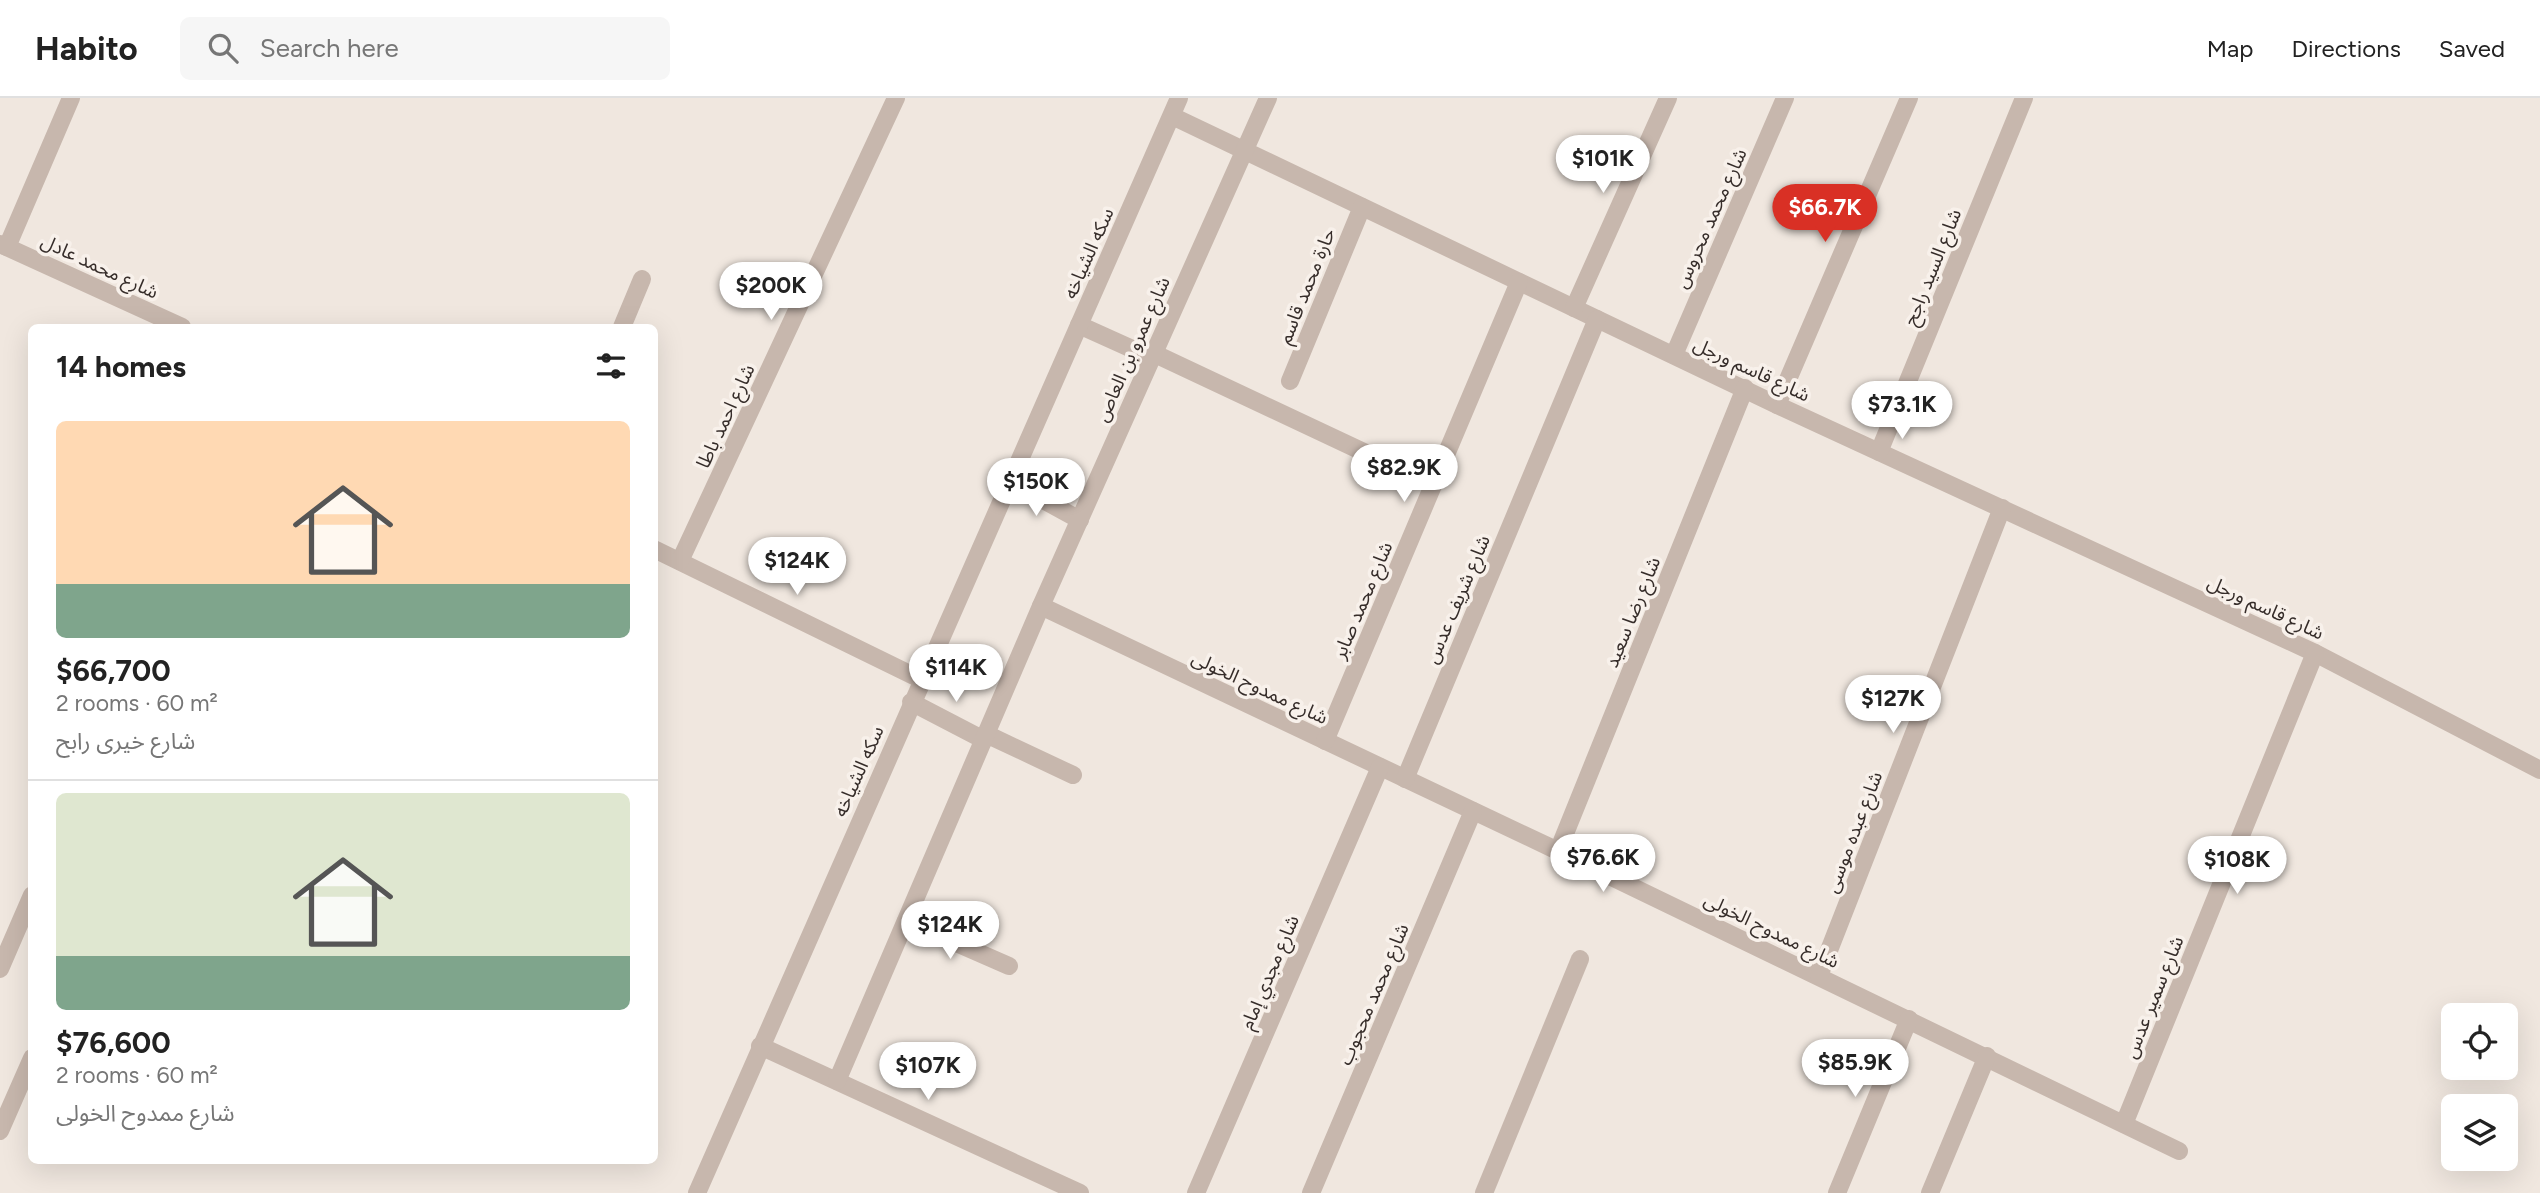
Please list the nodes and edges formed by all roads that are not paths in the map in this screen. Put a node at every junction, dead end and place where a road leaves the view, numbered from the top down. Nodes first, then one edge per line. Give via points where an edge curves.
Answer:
1 (71, 98) edge
2 (896, 98) edge
3 (1179, 98) edge
4 (1268, 98) edge
5 (1668, 98) edge
6 (1785, 98) edge
7 (1909, 98) edge
8 (2024, 98) edge
9 (1172, 116) junction
10 (1244, 152) junction
11 (1362, 206) junction
12 (3, 245) edge
13 (642, 279) dead end
14 (1519, 282) junction
15 (1574, 308) junction
16 (1597, 319) junction
17 (175, 324) edge
18 (623, 324) edge
19 (1079, 325) junction
20 (1152, 355) junction
21 (1674, 355) junction
22 (1290, 381) dead end
23 (1745, 388) junction
24 (1777, 405) junction
25 (1879, 452) junction
26 (1389, 464) dead end
27 (1012, 483) junction
28 (2002, 508) junction
29 (1080, 520) junction
30 (658, 551) edge
31 (680, 561) junction
32 (1041, 606) junction
33 (2315, 653) junction
34 (922, 680) junction
35 (911, 702) junction
36 (985, 737) junction
37 (1325, 741) junction
38 (1380, 767) junction
39 (2540, 769) edge
40 (1073, 775) dead end
41 (1405, 779) junction
42 (1473, 811) junction
43 (1558, 851) junction
44 (28, 904) edge
45 (906, 921) junction
46 (1580, 958) dead end
47 (1009, 966) dead end
48 (0, 970) edge
49 (1819, 976) junction
50 (1909, 1019) junction
51 (760, 1046) junction
52 (1987, 1056) junction
53 (28, 1067) edge
54 (836, 1081) junction
55 (2124, 1124) junction
56 (0, 1132) edge
57 (2179, 1151) dead end
58 (697, 1193) edge
59 (1080, 1193) edge
60 (1196, 1193) edge
61 (1311, 1193) edge
62 (1483, 1193) edge
63 (1837, 1193) edge
64 (1930, 1193) edge

1 - 12 street
2 - 31 street, شارع احمد باطا
3 - 9 street, سكه الشياخه
4 - 10 street, شارع عمرو بن العاص
5 - 15 street
6 - 21 street, شارع محمد محروس
7 - 24 street
8 - 25 street, شارع السيد راجح
9 - 10 street, شارع قاسم ورجل
9 - 19 street, سكه الشياخه
10 - 11 street, شارع قاسم ورجل
10 - 20 street, شارع عمرو بن العاص
11 - 14 street, شارع قاسم ورجل
11 - 22 street, حارة محمد قاسم
12 - 17 street, شارع محمد عادل
13 - 18 street
14 - 15 street, شارع قاسم ورجل
14 - 37 street, شارع محمد صابر
15 - 16 street, شارع قاسم ورجل
16 - 21 street, شارع قاسم ورجل
16 - 41 street, شارع شريف عدس
19 - 20 street
19 - 27 street, سكه الشياخه
20 - 26 street
20 - 29 street, شارع عمرو بن العاص
21 - 23 street, شارع قاسم ورجل
23 - 24 street, شارع قاسم ورجل
23 - 43 street, شارع رضا سعيد
24 - 25 street, شارع قاسم ورجل
25 - 28 street, شارع قاسم ورجل
27 - 29 street
27 - 34 street, سكه الشياخه
28 - 33 street, شارع قاسم ورجل
28 - 49 street, شارع عبده موسى
29 - 32 street, شارع عمرو بن العاص
30 - 31 street
31 - 34 street
32 - 36 street, شارع عمرو بن العاص
32 - 37 street, شارع ممدوح الخولى
33 - 39 street, شارع قاسم ورجل
33 - 55 street, شارع سمير عدس
34 - 35 street, سكه الشياخه
35 - 36 street
35 - 51 street, سكه الشياخه
36 - 40 street
36 - 45 street, شارع عمرو بن العاص
37 - 38 street, شارع ممدوح الخولى
38 - 41 street, شارع ممدوح الخولى
38 - 60 street, شارع مجدي إمام
41 - 42 street, شارع ممدوح الخولى
42 - 43 street, شارع ممدوح الخولى
42 - 61 street, شارع محمد محجوب
43 - 49 street, شارع ممدوح الخولى
44 - 48 street
45 - 47 street
45 - 54 street, شارع عمرو بن العاص
46 - 62 street
49 - 50 street, شارع ممدوح الخولى
50 - 52 street, شارع ممدوح الخولى
50 - 63 street
51 - 54 street
51 - 58 street, سكه الشياخه
52 - 55 street, شارع ممدوح الخولى
52 - 64 street
53 - 56 street
54 - 59 street
55 - 57 street, شارع ممدوح الخولى

